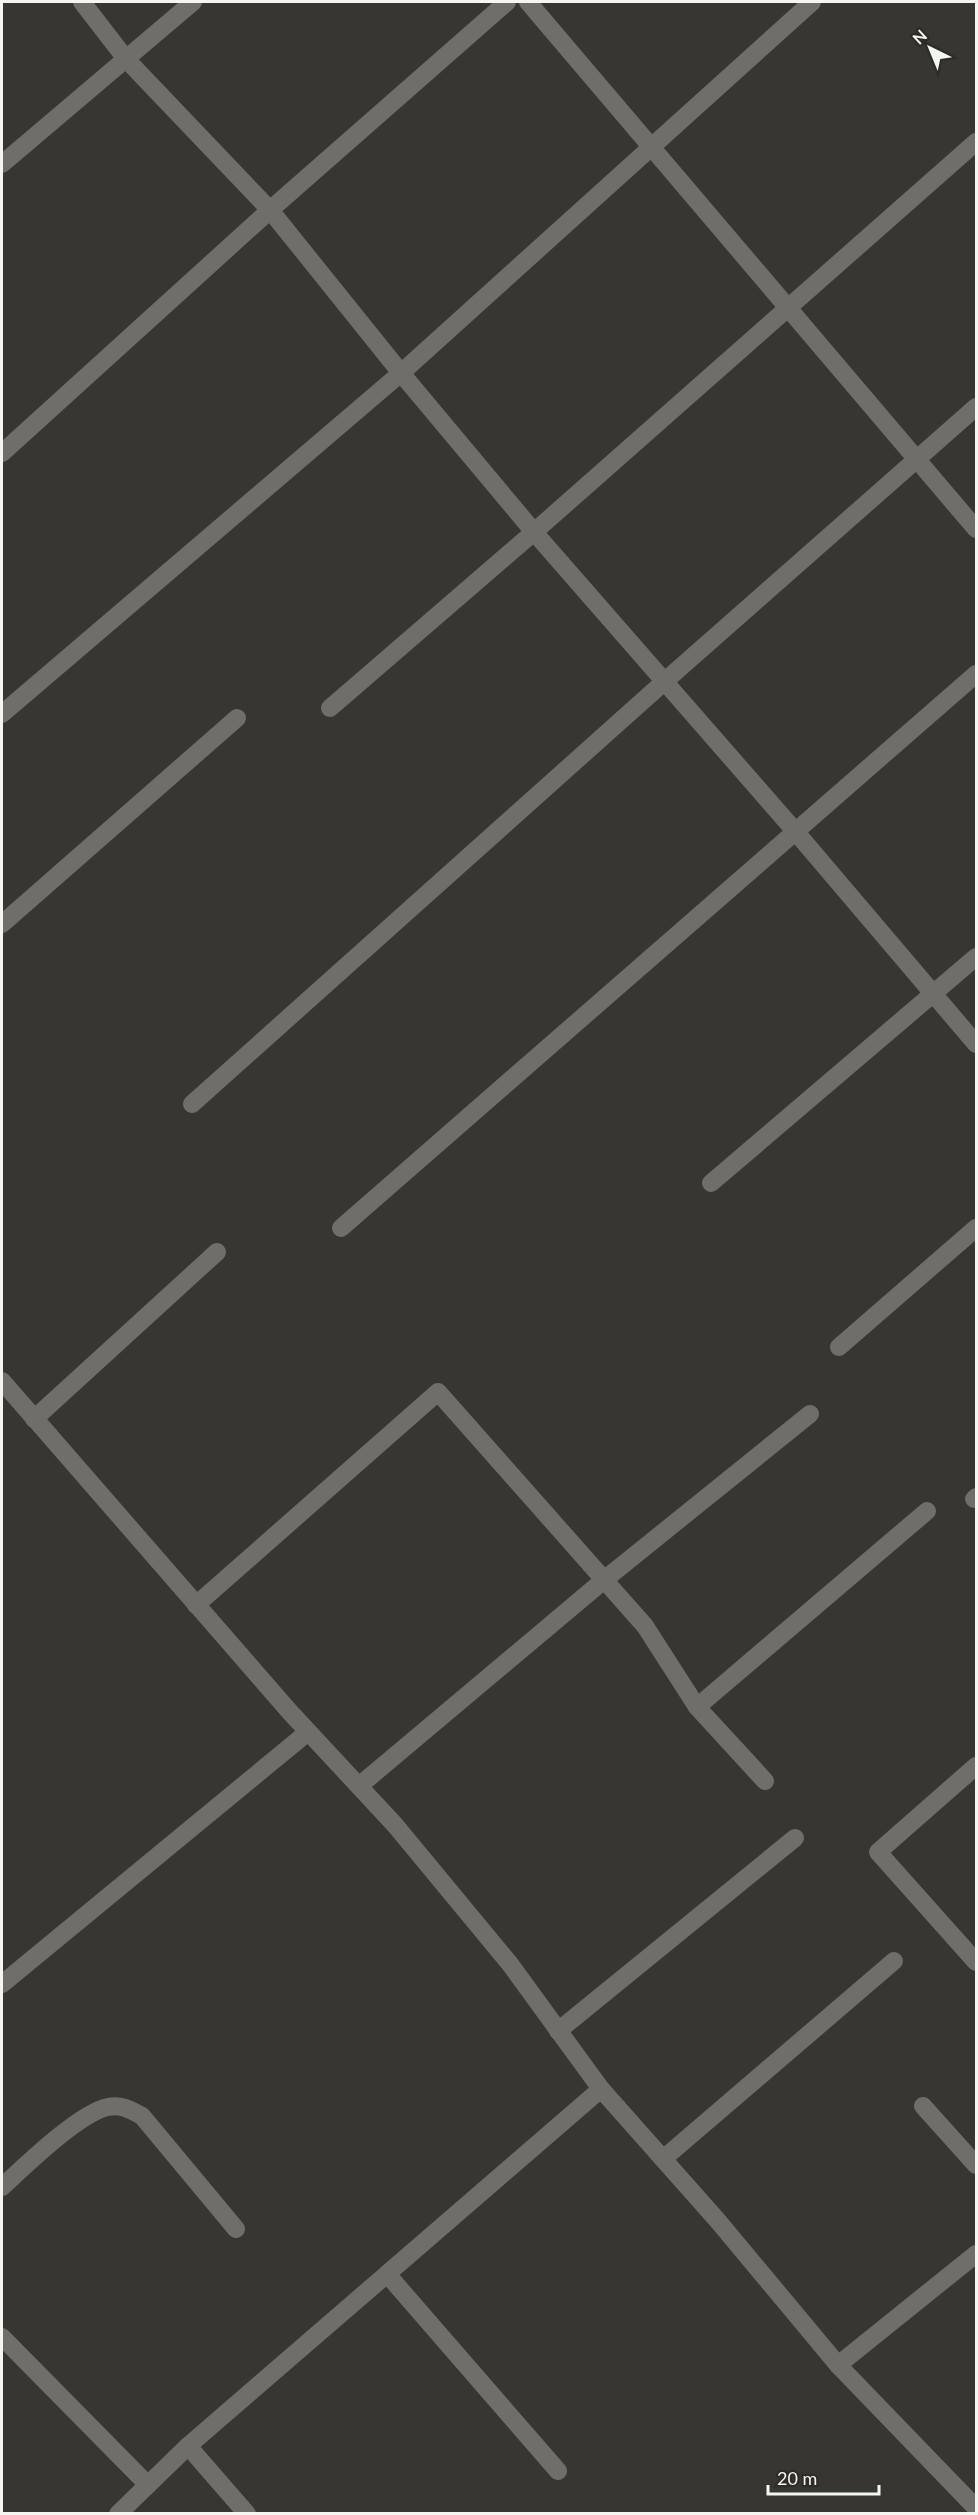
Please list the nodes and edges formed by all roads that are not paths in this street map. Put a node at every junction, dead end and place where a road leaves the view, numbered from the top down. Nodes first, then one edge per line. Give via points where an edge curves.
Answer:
1 (82, 2) edge
2 (193, 2) edge
3 (507, 2) edge
4 (528, 2) edge
5 (812, 2) edge
6 (126, 59) junction
7 (976, 142) edge
8 (652, 147) junction
9 (2, 164) edge
10 (270, 210) junction
11 (788, 308) junction
12 (401, 373) junction
13 (976, 407) edge
14 (2, 453) edge
15 (918, 460) junction
16 (976, 529) edge
17 (534, 532) junction
18 (976, 674) edge
19 (665, 681) junction
20 (330, 708) dead end
21 (2, 714) edge
22 (237, 718) dead end
23 (795, 831) junction
24 (2, 924) edge
25 (976, 957) edge
26 (935, 994) junction
27 (976, 1044) edge
28 (192, 1104) dead end
29 (711, 1183) dead end
30 (340, 1228) dead end
31 (976, 1228) edge
32 (217, 1252) dead end
33 (839, 1347) dead end
34 (2, 1381) edge
35 (810, 1414) dead end
36 (34, 1419) junction
37 (927, 1511) dead end
38 (604, 1580) junction
39 (196, 1605) junction
40 (697, 1707) junction
41 (309, 1732) junction
42 (976, 1766) edge
43 (765, 1781) dead end
44 (359, 1786) junction
45 (795, 1838) dead end
46 (894, 1961) dead end
47 (976, 1962) edge
48 (2, 1984) edge
49 (558, 2031) junction
50 (601, 2089) junction
51 (923, 2106) dead end
52 (663, 2159) junction
53 (976, 2165) edge
54 (2, 2187) edge
55 (236, 2229) dead end
56 (976, 2254) edge
57 (387, 2274) junction
58 (2, 2337) edge
59 (838, 2365) junction
60 (188, 2446) junction
61 (558, 2471) dead end
62 (148, 2485) junction
63 (976, 2508) edge
64 (118, 2514) edge
65 (248, 2514) edge

1 - 6 street
2 - 6 street
3 - 10 street
4 - 8 street
5 - 8 street
6 - 9 street
6 - 10 street
7 - 11 street
8 - 11 street
8 - 12 street
10 - 12 street
10 - 14 street
11 - 15 street
11 - 17 street
12 - 17 street
12 - 21 street
13 - 15 street
15 - 16 street
15 - 19 street
17 - 19 street
17 - 20 street
18 - 23 street
19 - 23 street
19 - 28 street
22 - 24 street
23 - 26 street
23 - 30 street
25 - 26 street
26 - 27 street
26 - 29 street
31 - 33 street
32 - 36 street
34 - 36 street
35 - 38 street
36 - 39 street
37 - 40 street
38 - 39 street via 438,1392
38 - 40 street via 645,1626
38 - 44 street
39 - 41 street
40 - 43 street
41 - 44 street
41 - 48 street
42 - 47 street via 878,1852
44 - 49 street via 510,1964
45 - 49 street
46 - 52 street
49 - 50 street
50 - 52 street
50 - 57 street
51 - 53 street
52 - 59 street
54 - 55 street via 90,2114 109,2106 126,2107 142,2116
56 - 59 street
57 - 60 street
57 - 61 street
58 - 62 street
59 - 63 street
60 - 62 street
60 - 65 street
62 - 64 street

